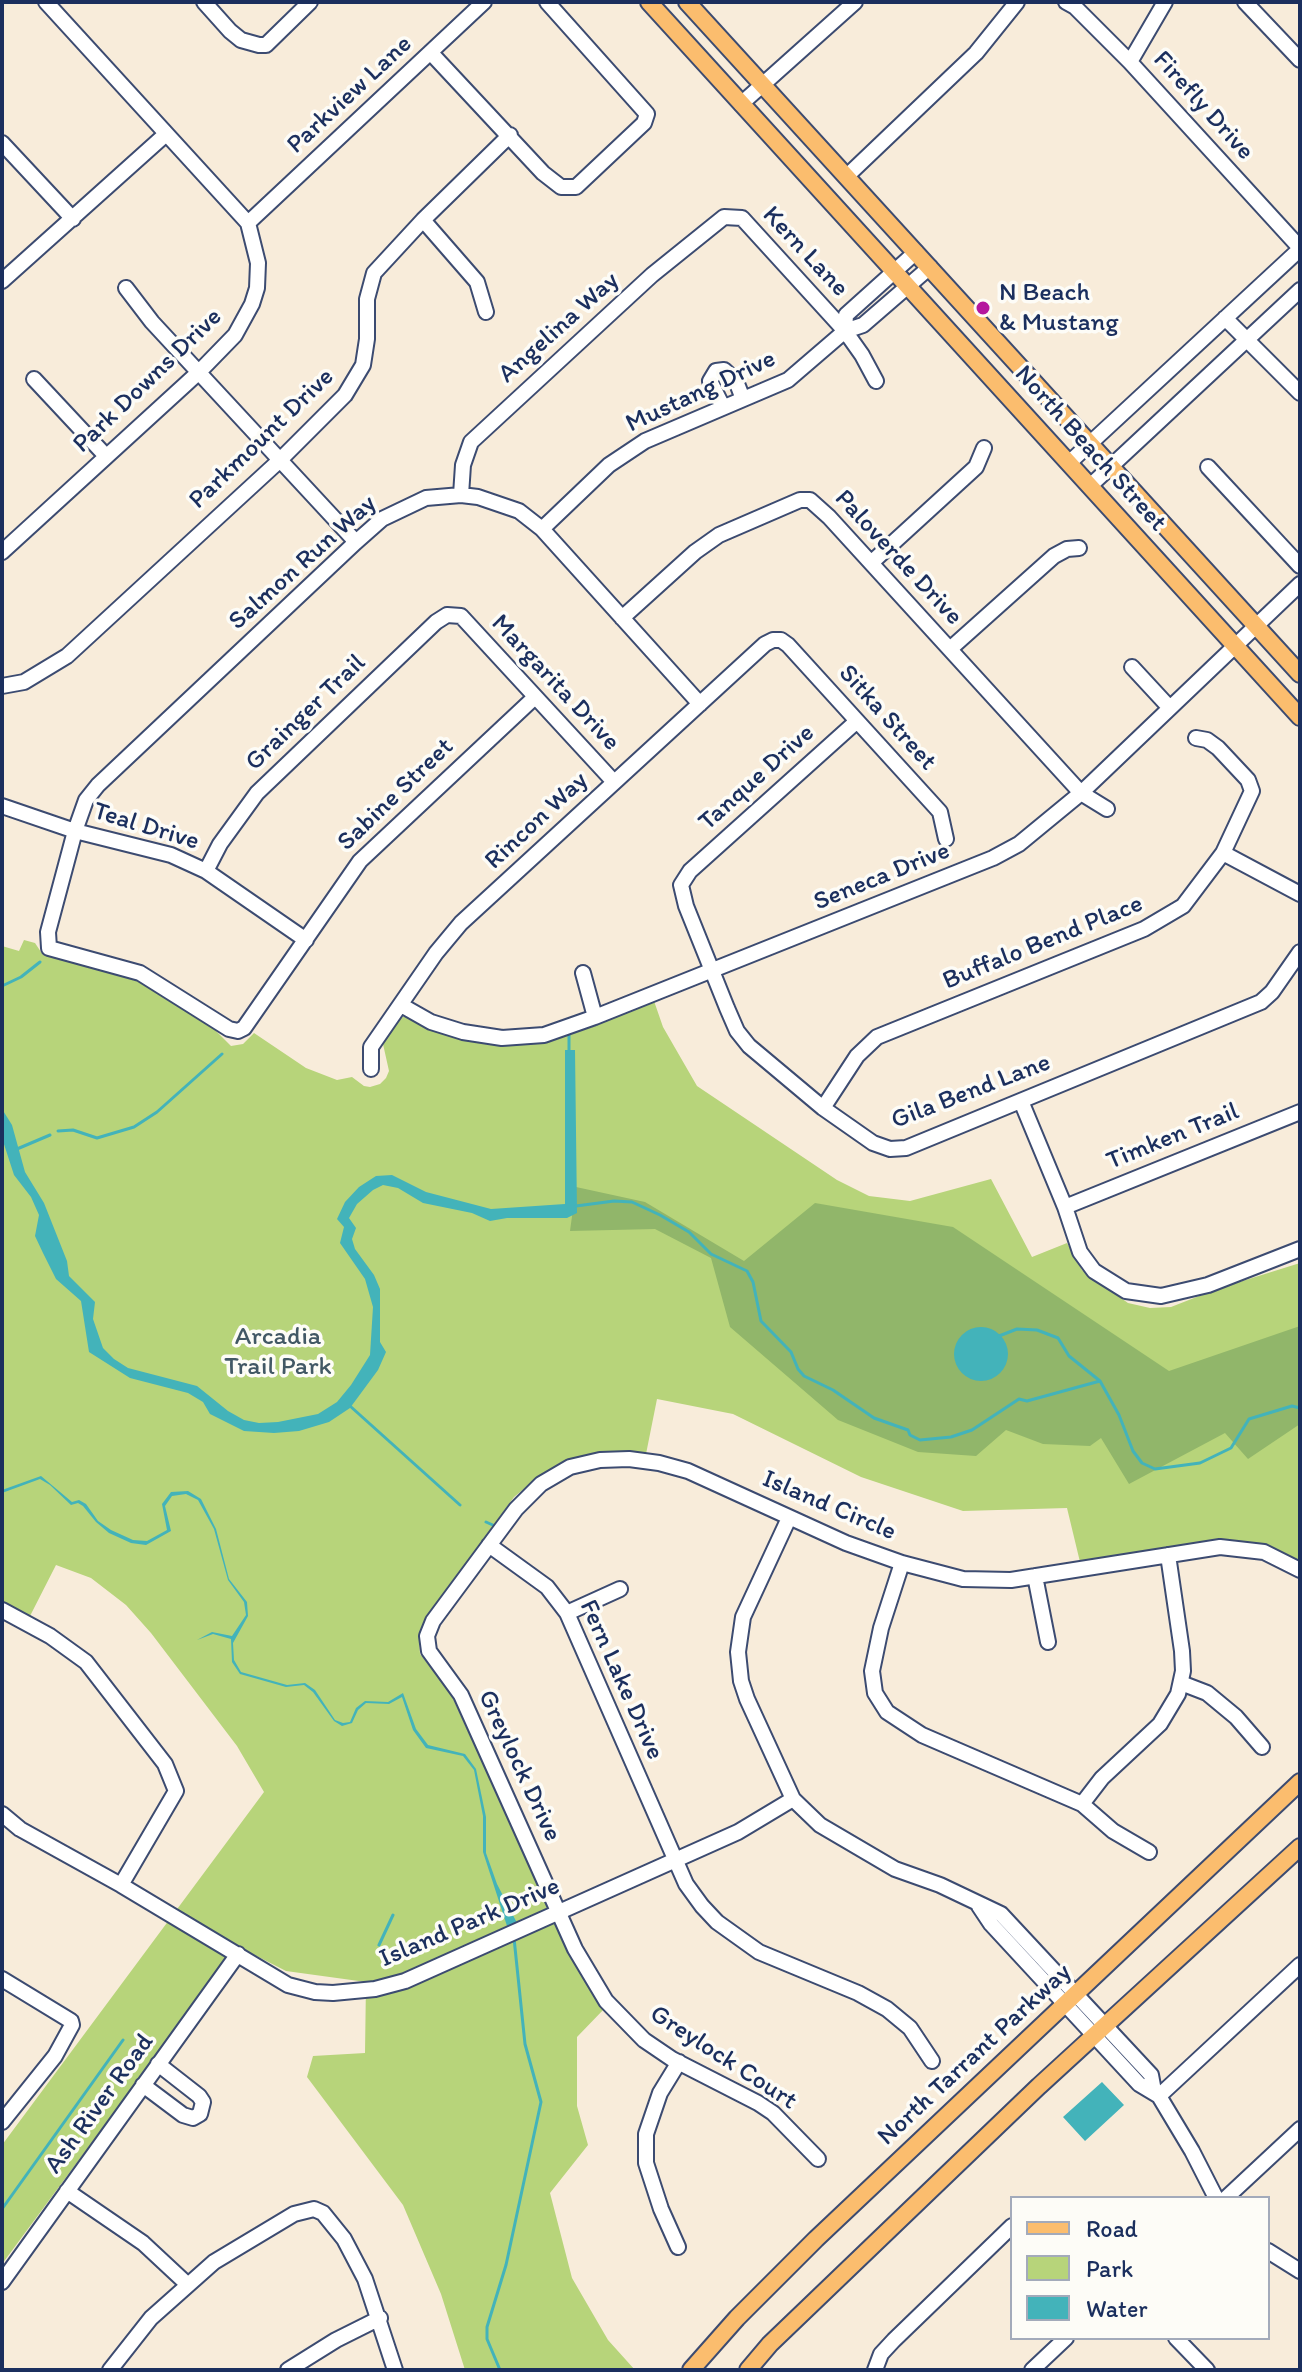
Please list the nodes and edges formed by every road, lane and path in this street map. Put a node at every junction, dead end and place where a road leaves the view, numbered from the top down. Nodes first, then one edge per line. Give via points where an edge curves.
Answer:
1 (46, 2) edge
2 (204, 2) edge
3 (310, 2) edge
4 (484, 2) edge
5 (547, 2) edge
6 (649, 2) edge
7 (687, 2) edge
8 (855, 2) edge
9 (1017, 2) edge
10 (1066, 2) edge
11 (1165, 2) edge
12 (1245, 2) edge
13 (431, 53) junction
14 (1300, 60) edge
15 (1130, 62) junction
16 (763, 85) junction
17 (741, 104) junction
18 (166, 134) junction
19 (510, 135) junction
20 (2, 143) edge
21 (847, 176) junction
22 (724, 217) joint
23 (73, 219) junction
24 (423, 220) junction
25 (248, 223) junction
26 (1300, 249) edge
27 (916, 252) junction
28 (930, 267) junction
29 (895, 271) junction
30 (2, 281) edge
31 (909, 286) junction
32 (126, 288) dead end
33 (1300, 290) edge
34 (486, 312) dead end
35 (1225, 318) junction
36 (845, 331) junction
37 (1247, 340) junction
38 (199, 372) junction
39 (34, 379) dead end
40 (876, 381) dead end
41 (1300, 393) edge
42 (743, 399) junction
43 (723, 407) junction
44 (1089, 445) junction
45 (984, 448) dead end
46 (105, 455) junction
47 (279, 461) junction
48 (1070, 462) junction
49 (1208, 467) dead end
50 (1110, 468) junction
51 (1091, 485) junction
52 (461, 495) junction
53 (542, 529) junction
54 (356, 542) junction
55 (4, 546) edge
56 (1079, 548) dead end
57 (871, 563) junction
58 (1300, 566) edge
59 (1300, 584) edge
60 (461, 616) joint
61 (622, 618) junction
62 (1255, 626) junction
63 (777, 639) joint
64 (1236, 645) junction
65 (950, 649) junction
66 (1132, 667) dead end
67 (1300, 674) edge
68 (2, 686) edge
69 (535, 697) junction
70 (700, 704) junction
71 (1169, 707) junction
72 (1300, 717) edge
73 (857, 721) junction
74 (1196, 738) dead end
75 (614, 782) junction
76 (1081, 793) junction
77 (2, 806) edge
78 (1107, 809) dead end
79 (75, 831) junction
80 (946, 839) dead end
81 (1223, 853) junction
82 (206, 871) junction
83 (690, 871) joint
84 (1300, 894) edge
85 (306, 940) junction
86 (1300, 952) edge
87 (712, 971) junction
88 (583, 973) dead end
89 (401, 1005) junction
90 (595, 1017) junction
91 (371, 1069) dead end
92 (1021, 1101) junction
93 (823, 1108) junction
94 (1300, 1112) edge
95 (1065, 1207) junction
96 (1300, 1249) edge
97 (789, 1518) junction
98 (489, 1545) junction
99 (1168, 1555) junction
100 (902, 1563) junction
101 (1300, 1570) edge
102 (1035, 1576) junction
103 (620, 1589) dead end
104 (2, 1610) edge
105 (567, 1613) junction
106 (1048, 1642) dead end
107 (427, 1644) joint
108 (1181, 1683) junction
109 (1262, 1747) dead end
110 (1300, 1782) edge
111 (793, 1799) junction
112 (1082, 1804) junction
113 (2, 1814) edge
114 (1300, 1847) edge
115 (1149, 1852) dead end
116 (675, 1861) junction
117 (121, 1885) junction
118 (552, 1915) junction
119 (238, 1954) junction
120 (1300, 1965) edge
121 (2, 1979) edge
122 (1071, 1999) junction
123 (1100, 2030) junction
124 (932, 2061) dead end
125 (679, 2062) junction
126 (158, 2064) junction
127 (143, 2085) junction
128 (1156, 2094) junction
129 (2, 2122) edge
130 (1300, 2129) edge
131 (818, 2159) dead end
132 (67, 2191) junction
133 (1215, 2196) edge
134 (1228, 2196) edge
135 (1010, 2228) edge
136 (678, 2247) dead end
137 (1270, 2252) edge
138 (1300, 2271) edge
139 (2, 2282) edge
140 (187, 2284) junction
141 (380, 2318) junction
142 (1064, 2340) edge
143 (1178, 2340) edge
144 (1204, 2369) edge
145 (110, 2370) edge
146 (288, 2370) edge
147 (395, 2370) edge
148 (691, 2370) edge
149 (748, 2370) edge
150 (875, 2370) edge
151 (1032, 2370) edge

1 - 18 street, Park Downs Drive
2 - 3 street via 230,31 259,45 266,45
4 - 13 street, Parkview Lane
5 - 19 street via 647,114 644,123 576,187 554,182
6 - 17 main road, North Beach Street
7 - 16 main road, North Beach Street
8 - 16 street
9 - 21 street via 976,53
10 - 15 street, Firefly Drive
11 - 15 street
12 - 14 street
13 - 19 street
13 - 25 street, Parkview Lane
15 - 26 street, Firefly Drive
16 - 17 street
16 - 21 main road, North Beach Street
17 - 29 main road, North Beach Street
18 - 23 street
18 - 25 street, Park Downs Drive
19 - 24 street, Parkmount Drive
20 - 23 street
21 - 27 main road, North Beach Street
22 - 36 street, Kern Lane via 742,218
22 - 52 street, Angelina Way via 652,275 471,442
23 - 30 street
24 - 34 street via 477,282
24 - 47 street, Parkmount Drive via 374,273 358,378
25 - 38 street, Park Downs Drive via 258,263 252,304 235,335
26 - 35 street
27 - 28 main road, North Beach Street
27 - 29 street, Mustang Drive
28 - 31 street, Mustang Drive
28 - 44 main road, North Beach Street
29 - 31 main road, North Beach Street
29 - 36 street, Mustang Drive via 846,315
31 - 36 street, Mustang Drive via 863,325
31 - 48 main road, North Beach Street
32 - 38 street
33 - 37 street
35 - 37 street
35 - 44 street
36 - 40 street, Kern Lane
36 - 42 street, Mustang Drive via 788,380
37 - 41 street
37 - 50 street
38 - 46 street, Park Downs Drive
38 - 47 street
39 - 46 street
42 - 43 street, Mustang Drive
42 - 43 street via 736,381 724,370 716,371 710,381
43 - 53 street, Mustang Drive via 645,441 609,465
44 - 48 street
44 - 50 main road, North Beach Street
45 - 57 street via 976,467
46 - 55 street, Park Downs Drive
47 - 54 street
47 - 68 street, Parkmount Drive via 67,656 24,682
48 - 51 main road, North Beach Street
49 - 58 street
50 - 51 street
50 - 62 main road, North Beach Street
51 - 64 main road, North Beach Street
52 - 53 street, Salmon Run Way via 519,511
52 - 54 street, Salmon Run Way via 426,498 382,519
53 - 61 street, Salmon Run Way
54 - 79 street, Salmon Run Way via 98,785 86,800
56 - 65 street via 1054,556
57 - 61 street, Paloverde Drive via 814,502 800,500 719,535
57 - 65 street, Paloverde Drive
59 - 62 street, Seneca Drive
60 - 69 street, Margarita Drive
60 - 82 street, Grainger Trail via 447,615 436,622 257,793
61 - 70 street, Salmon Run Way
62 - 64 street, Seneca Drive
62 - 67 main road, North Beach Street
63 - 70 street, Rincon Way
63 - 73 street, Sitka Street
64 - 71 street, Seneca Drive
64 - 72 main road, North Beach Street
65 - 76 street, Paloverde Drive
66 - 71 street
69 - 75 street, Margarita Drive
69 - 85 street, Sabine Street via 360,861
70 - 75 street, Rincon Way
71 - 76 street, Seneca Drive
73 - 80 street, Sitka Street via 940,812
73 - 83 street, Tanque Drive
74 - 81 street, Buffalo Bend Place via 1218,748 1252,791
75 - 89 street, Rincon Way via 461,923
76 - 78 street, Paloverde Drive
76 - 87 street, Seneca Drive via 1019,844 993,858
77 - 79 street, Teal Drive
79 - 82 street, Teal Drive via 171,855
79 - 85 street, Salmon Run Way via 48,932 49,948 140,973 238,1031
81 - 84 street
81 - 93 street, Buffalo Bend Place via 1190,899 1161,920 877,1037 857,1056
82 - 85 street, Teal Drive
83 - 87 street, Gila Bend Lane via 682,890
86 - 92 street, Gila Bend Lane via 1261,1002
87 - 90 street, Seneca Drive
87 - 93 street, Gila Bend Lane via 737,1031 749,1046
88 - 90 street
89 - 90 street, Seneca Drive via 431,1022 502,1038 544,1035
89 - 91 street, Rincon Way via 371,1047
92 - 93 street, Gila Bend Lane via 906,1148 890,1149
92 - 95 street
94 - 95 street, Timken Trail
95 - 96 street via 1080,1252 1094,1271 1126,1291 1161,1296 1208,1285
97 - 98 street, Island Circle via 688,1471 615,1458 570,1467 541,1484
97 - 100 street, Island Circle
97 - 111 street via 743,1617 738,1652 747,1699
98 - 105 street, Fern Lake Drive via 547,1587
98 - 107 street, Island Circle via 433,1621
99 - 101 street, Island Circle via 1234,1547 1264,1552
99 - 102 street, Island Circle
99 - 108 street via 1182,1651
100 - 102 street, Island Circle via 978,1580
100 - 112 street via 872,1671 875,1693 887,1712 922,1735
102 - 106 street
103 - 105 street
104 - 117 street via 86,1662 165,1764 176,1791
105 - 116 street, Fern Lake Drive
107 - 118 street, Greylock Drive via 465,1703
108 - 109 street via 1207,1693
108 - 112 street via 1160,1724
110 - 122 main road, North Tarrant Parkway
111 - 116 street, Island Park Drive
111 - 122 street via 820,1825 895,1869 1001,1914
112 - 115 street
113 - 117 street, Island Park Drive
114 - 123 main road
116 - 118 street, Island Park Drive
116 - 124 street, Fern Lake Drive via 702,1906 730,1933 759,1952 887,2009 910,2028
117 - 119 street, Island Park Drive
118 - 119 street, Island Park Drive via 405,1981 350,1993 288,1985
118 - 125 street, Greylock Court via 606,2001 644,2040
119 - 126 street, Ash River Road
120 - 128 street
121 - 129 street via 72,2025 55,2056
122 - 123 street
122 - 148 main road, North Tarrant Parkway via 816,2239
123 - 128 street via 1139,2084
123 - 149 main road via 912,2206
125 - 131 street, Greylock Court via 773,2113
125 - 136 street via 660,2093 646,2134 646,2163
126 - 127 street, Ash River Road
126 - 127 street via 199,2096 200,2114 183,2115
127 - 132 street, Ash River Road
128 - 133 street
130 - 134 street
132 - 139 street, Ash River Road
132 - 140 street via 143,2243
135 - 150 street via 894,2340
137 - 138 street
140 - 141 street via 294,2214 314,2209 344,2239
140 - 145 street via 151,2318
141 - 146 street
141 - 147 street
142 - 151 street
143 - 144 street

